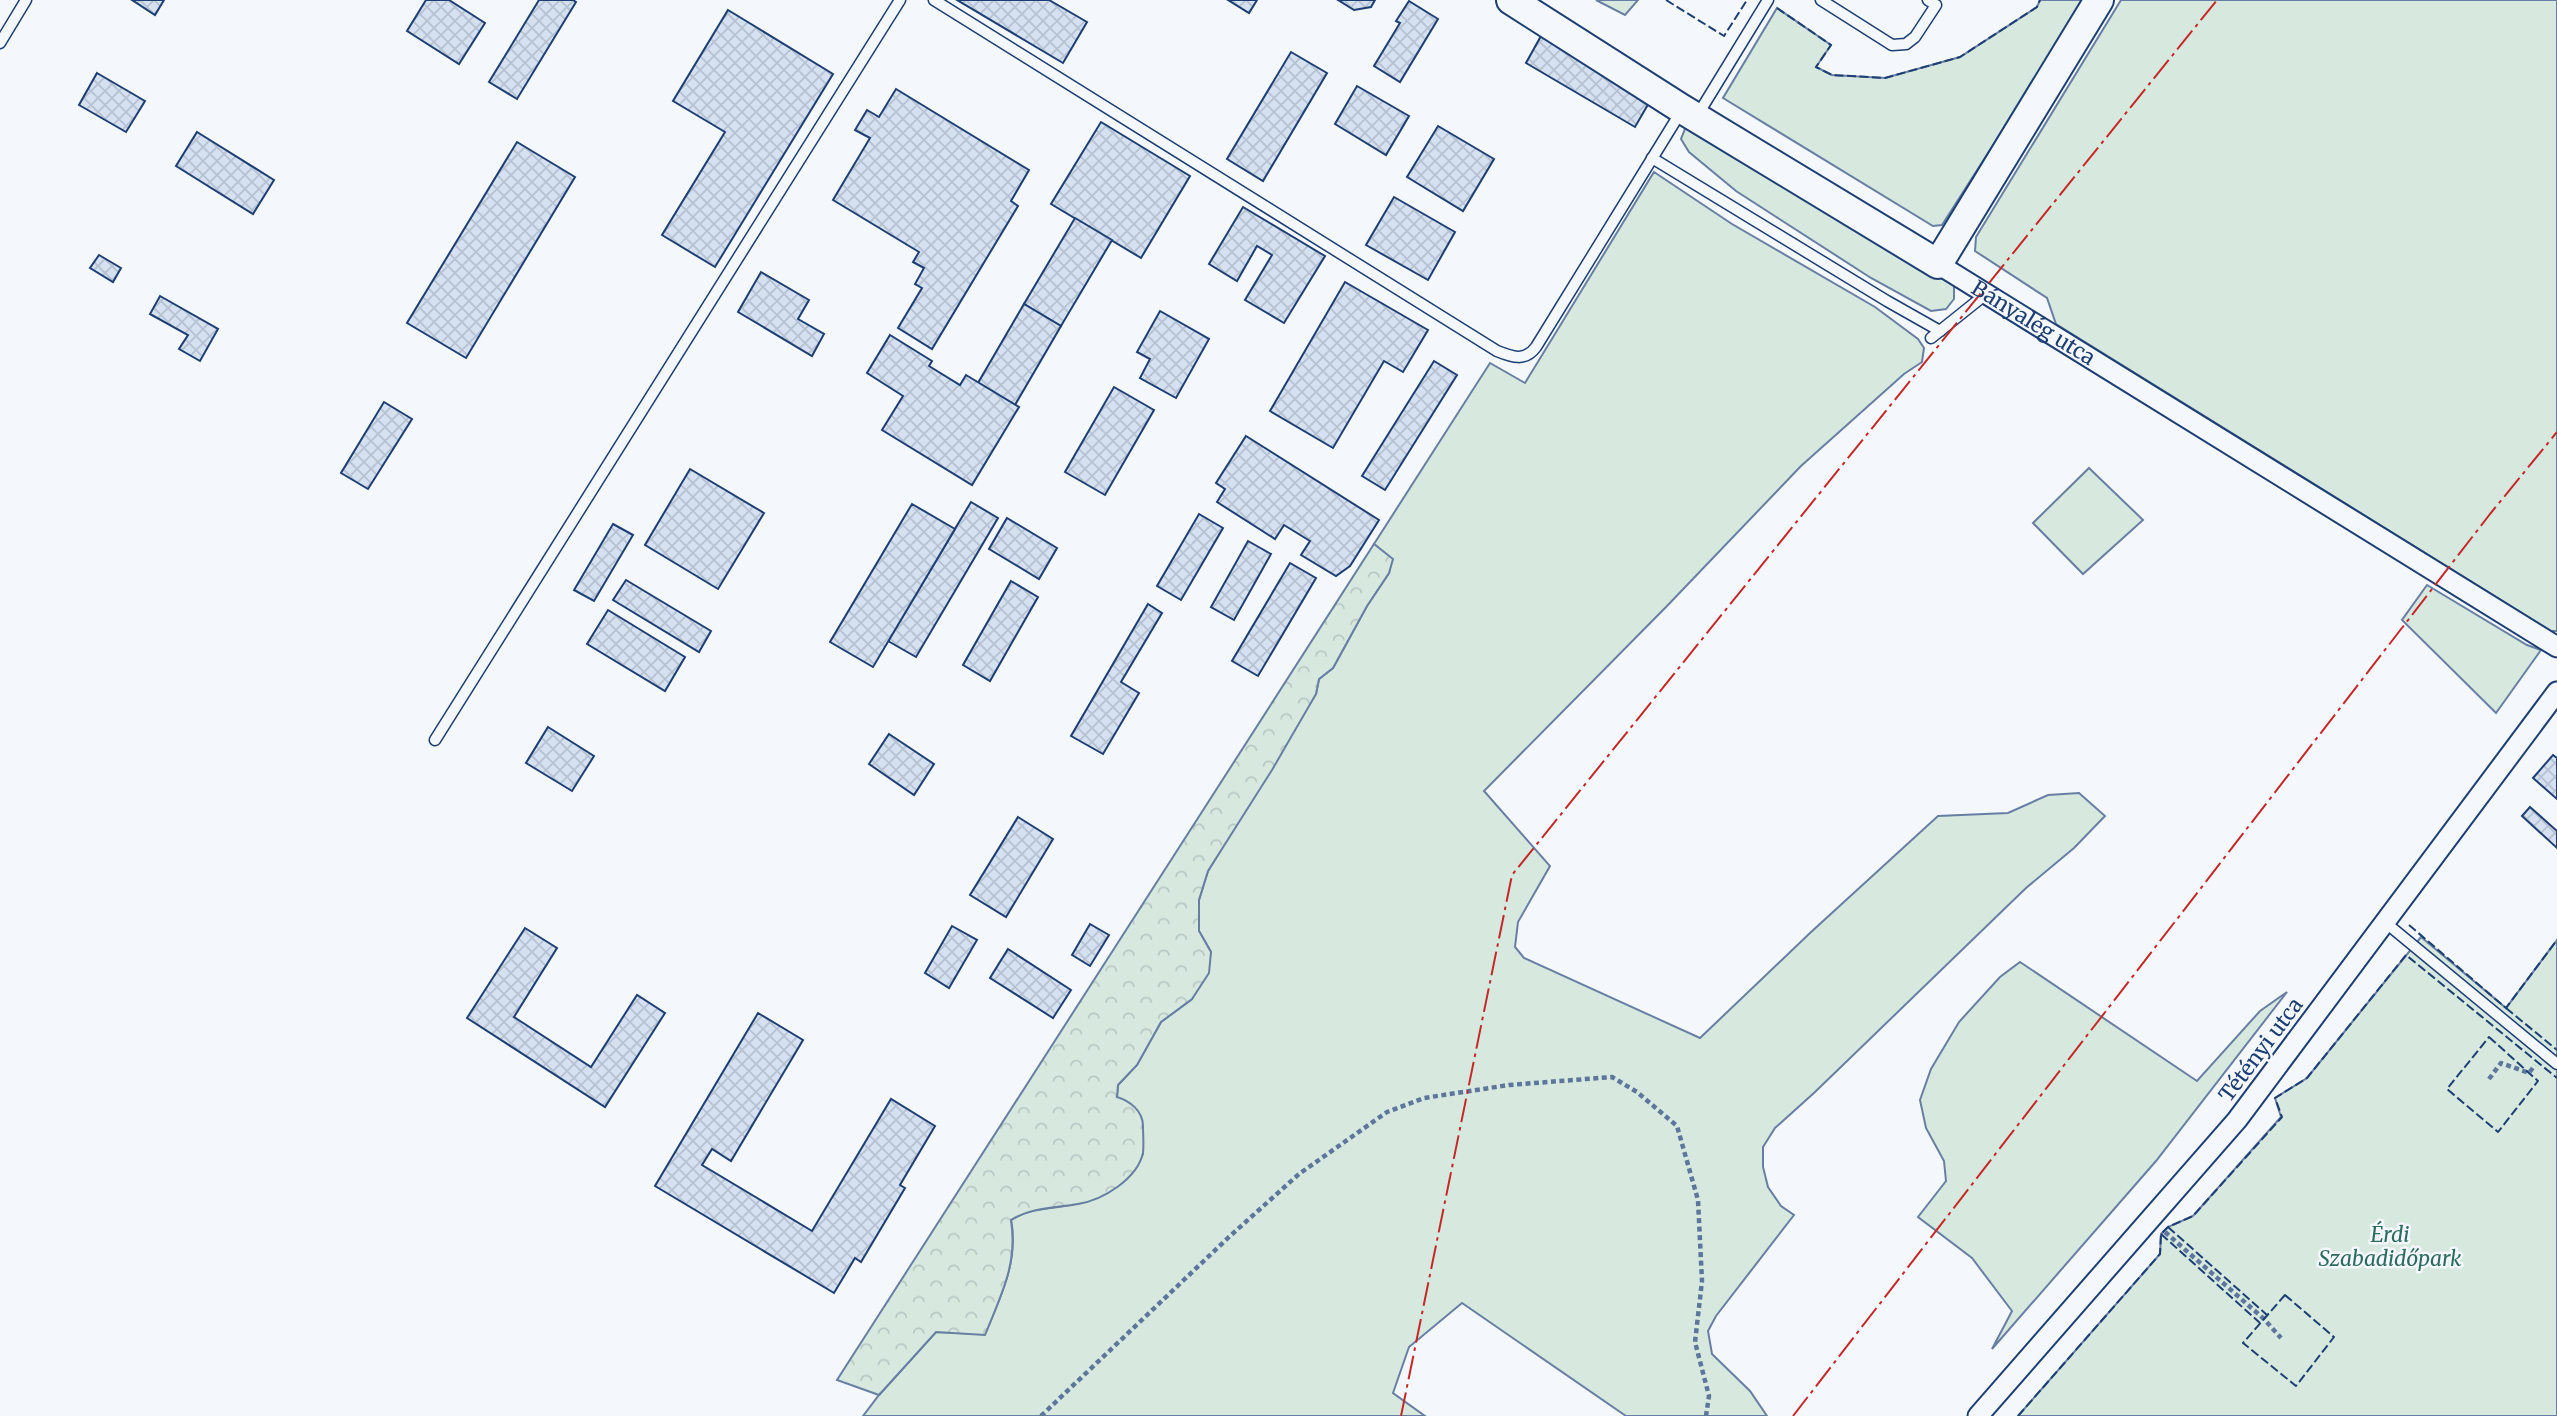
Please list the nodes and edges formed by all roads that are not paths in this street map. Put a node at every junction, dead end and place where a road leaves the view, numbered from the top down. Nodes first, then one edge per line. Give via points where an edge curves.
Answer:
1 (26, 0) edge
2 (900, 0) edge
3 (934, 0) edge
4 (1512, 0) edge
5 (1768, 0) edge
6 (1821, 0) edge
7 (1928, 0) edge
8 (2099, 0) edge
9 (0, 43) edge
10 (1689, 114) junction
11 (1652, 158) junction
12 (1938, 264) junction
13 (1987, 294) junction
14 (1940, 331) junction
15 (1931, 338) dead end
16 (2557, 647) edge
17 (2557, 692) edge
18 (435, 740) dead end
19 (2386, 923) junction
20 (2557, 1064) edge
21 (1978, 1416) edge

1 - 9 lane
2 - 18 lane
3 - 11 lane via 1513,358 1525,357 1536,347
4 - 10 street, Bányalég utca
5 - 10 lane
6 - 7 lane via 1892,45 1906,44 1915,37 1936,5
8 - 12 street
10 - 11 lane
10 - 12 street, Bányalég utca
11 - 14 lane
12 - 13 street, Bányalég utca
13 - 14 lane
13 - 16 street, Bányalég utca
14 - 15 lane
17 - 19 street, Tétényi utca
19 - 20 lane
19 - 21 street, Tétényi utca via 2237,1120

